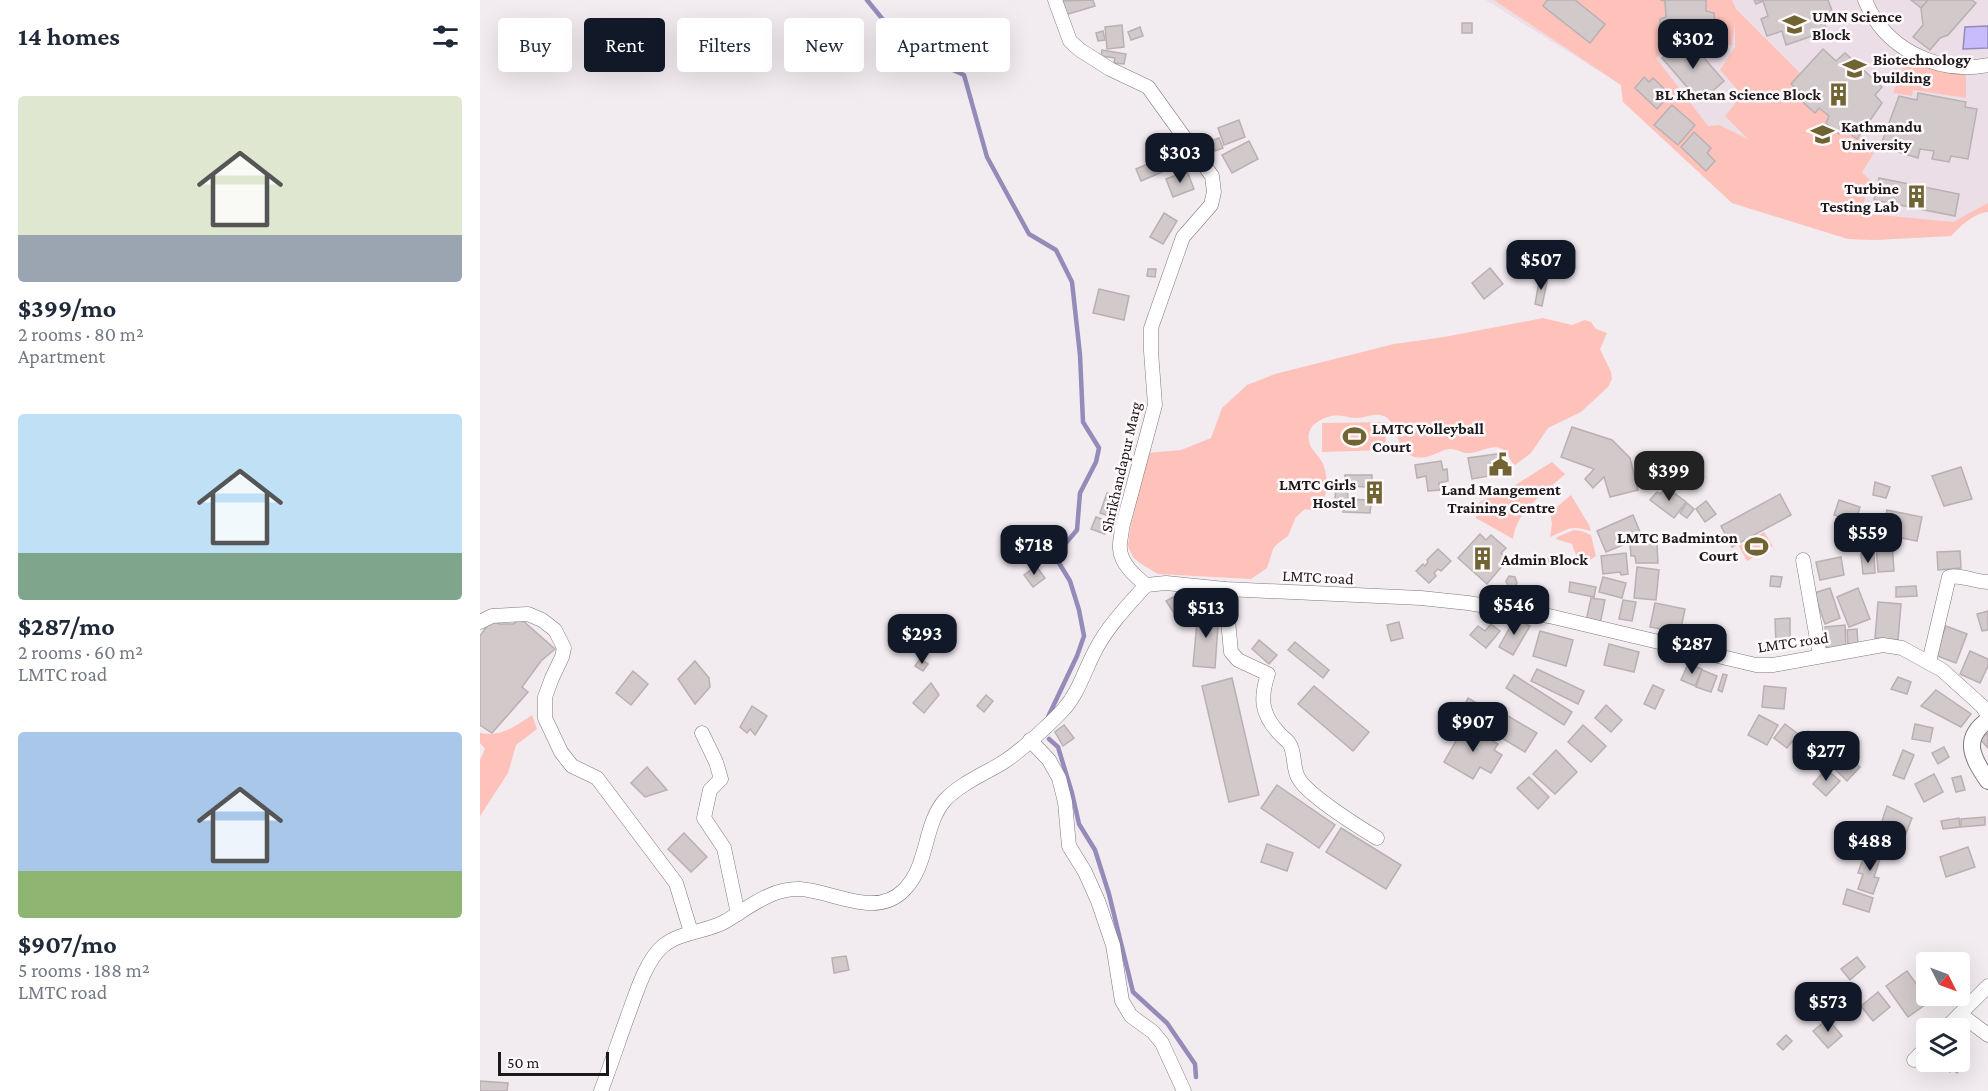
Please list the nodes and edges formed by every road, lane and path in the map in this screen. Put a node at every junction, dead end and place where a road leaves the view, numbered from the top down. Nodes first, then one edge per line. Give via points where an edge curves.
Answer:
1 (1055, 0) edge
2 (1865, 0) edge
3 (1988, 65) edge
4 (1803, 560) dead end
5 (1988, 582) edge
6 (1146, 585) junction
7 (1225, 589) junction
8 (480, 622) edge
9 (1820, 656) junction
10 (1929, 662) junction
11 (1988, 715) edge
12 (1988, 720) edge
13 (702, 733) dead end
14 (1032, 738) junction
15 (1988, 782) edge
16 (1377, 838) dead end
17 (738, 914) junction
18 (692, 932) junction
19 (1988, 986) edge
20 (1960, 1014) junction
21 (1956, 1018) edge
22 (1988, 1035) edge
23 (601, 1091) edge
24 (1184, 1091) edge

1 - 6 street, Shrikhandapur Marg via 1070,41 1110,69 1148,87 1212,176 1211,205 1183,237 1151,328 1155,405 1122,528 1120,549 1125,564
2 - 3 street via 1877,24 1909,51 1947,65
4 - 9 street
5 - 10 street via 1949,577
6 - 7 street, LMTC road via 1166,583
6 - 14 street via 1097,647 1074,695
7 - 9 street, LMTC road via 1468,603 1549,616 1756,665
7 - 16 street via 1231,652 1238,660 1268,674 1262,694 1268,720 1290,744 1298,778 1323,801
8 - 18 street via 492,616 528,614 555,630 564,648 545,697 545,718 572,766 597,778 676,883
9 - 10 street, LMTC road via 1883,645 1902,648
10 - 11 street, LMTC road
12 - 15 street via 1971,738 1977,765
13 - 17 street via 721,779 710,790 704,818 724,848
14 - 17 street via 1005,761 946,799 935,814 921,864 904,890 886,902 781,891 759,899
14 - 24 street via 1059,778 1069,846 1089,881 1113,945 1122,1001 1131,1016 1162,1043
17 - 18 street via 724,923
18 - 23 street via 663,946 644,972
19 - 20 street
20 - 21 street
20 - 22 street

